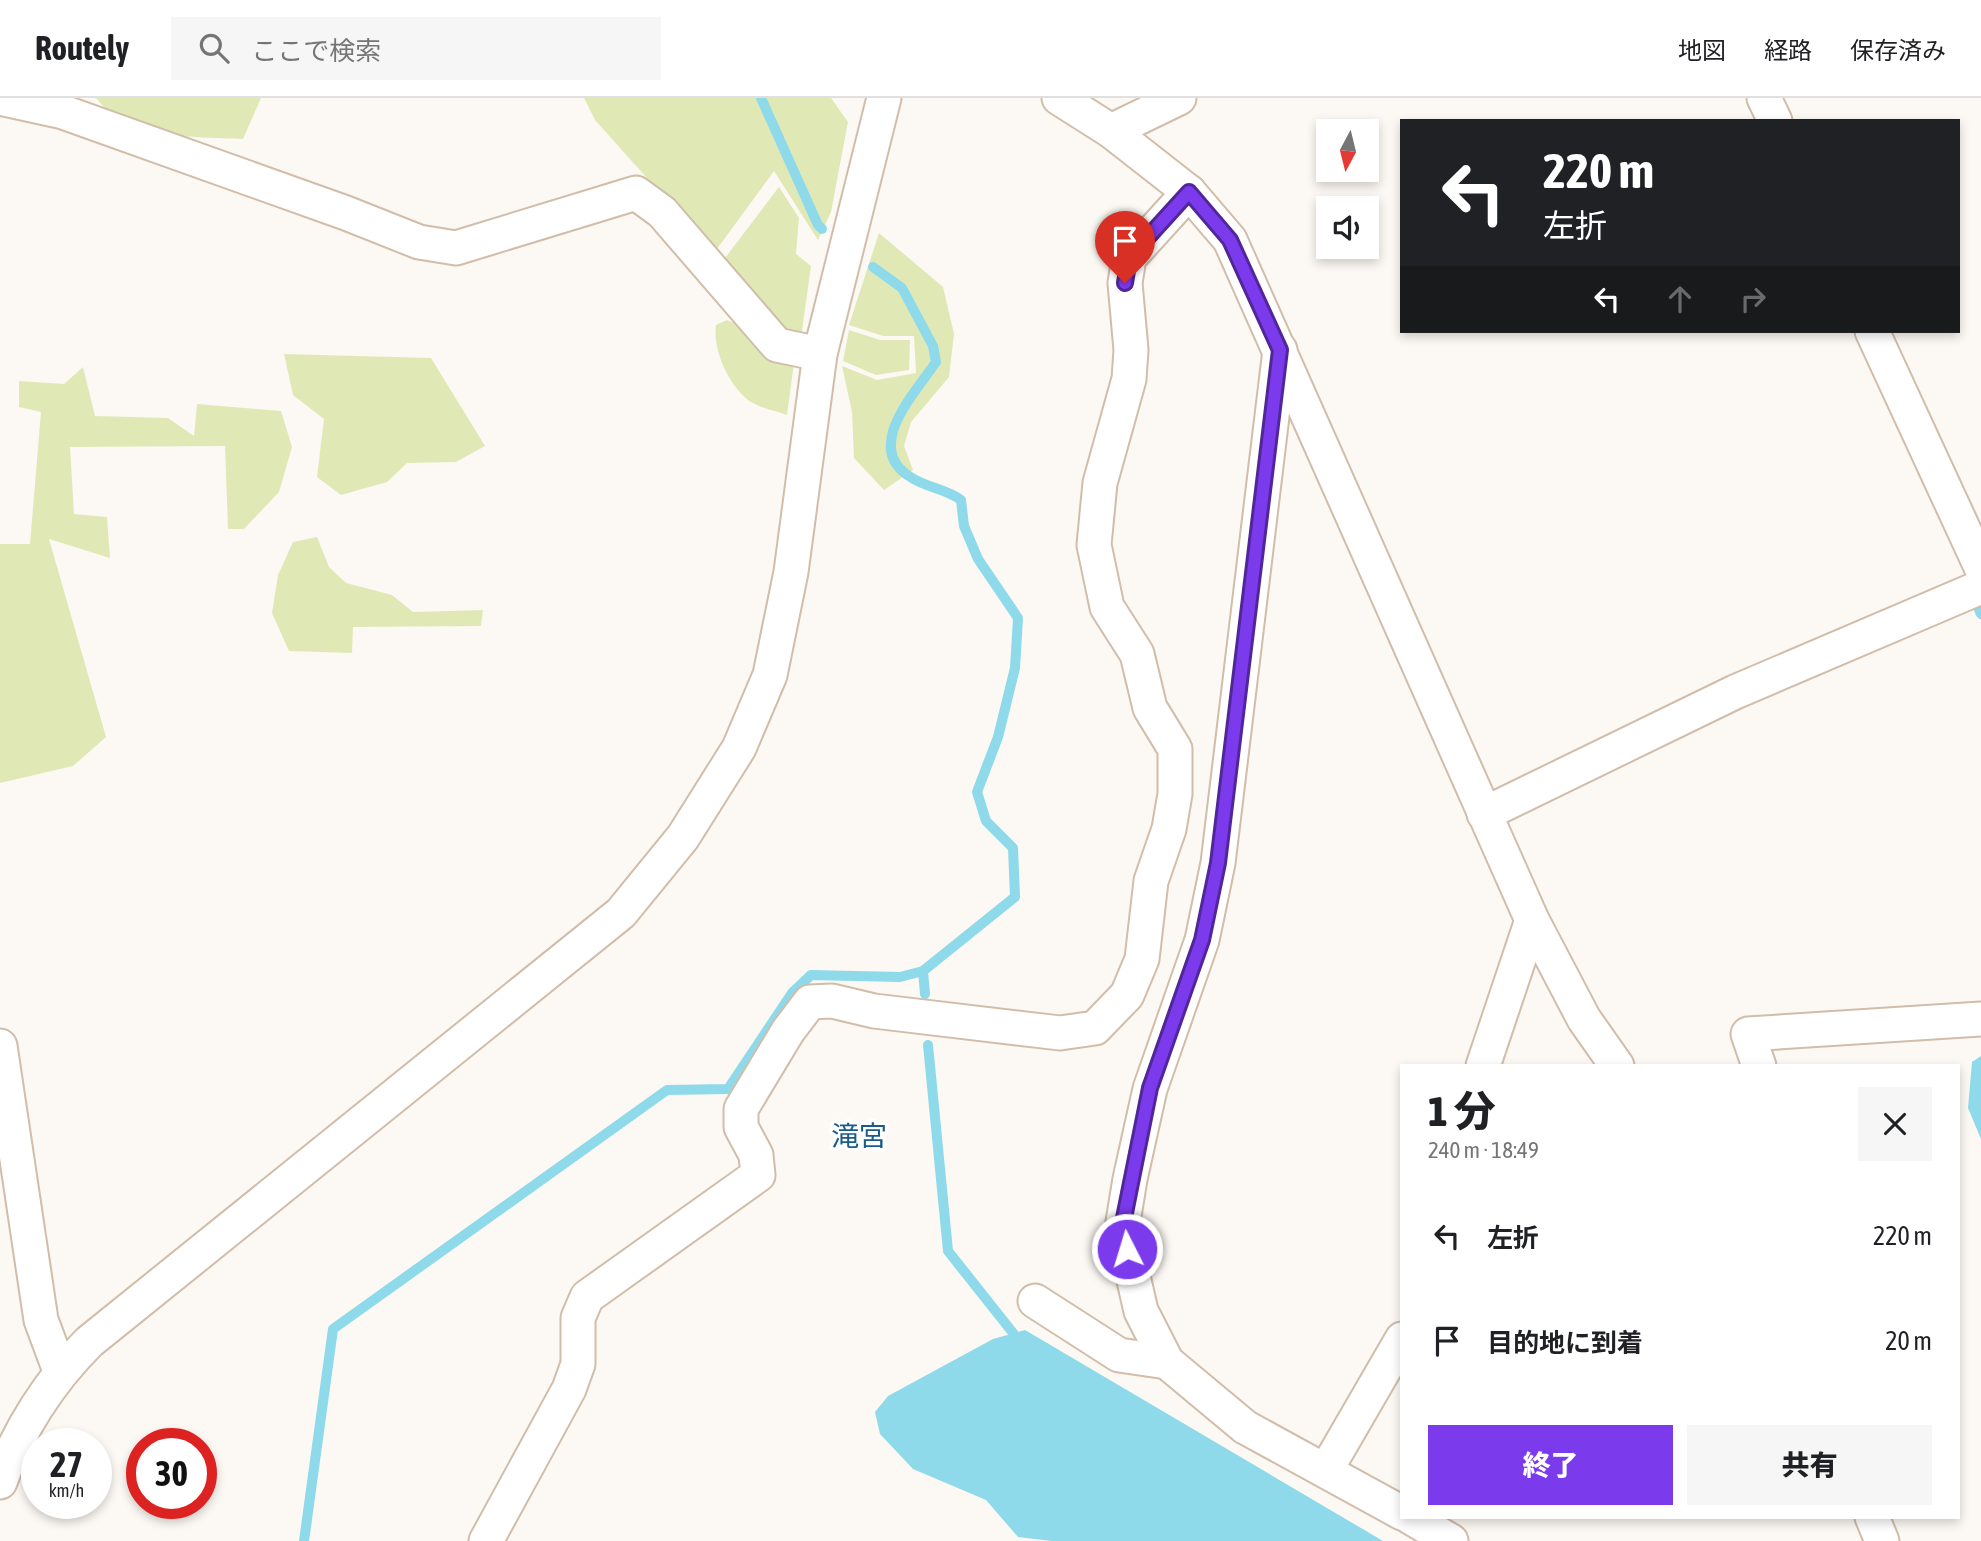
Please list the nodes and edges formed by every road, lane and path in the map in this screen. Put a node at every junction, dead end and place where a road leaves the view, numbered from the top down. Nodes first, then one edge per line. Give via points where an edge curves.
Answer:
1 (884, 98) edge
2 (1059, 98) edge
3 (1179, 98) edge
4 (1764, 98) edge
5 (0, 99) edge
6 (1774, 119) edge
7 (1111, 131) junction
8 (1189, 192) junction
9 (1873, 333) edge
10 (1280, 350) junction
11 (820, 354) junction
12 (1981, 567) edge
13 (1981, 587) edge
14 (1484, 814) junction
15 (1532, 920) junction
16 (1981, 1019) edge
17 (0, 1046) edge
18 (1484, 1064) edge
19 (1617, 1064) edge
20 (1758, 1064) edge
21 (1035, 1301) dead end
22 (1400, 1342) edge
23 (1167, 1362) junction
24 (60, 1371) junction
25 (3, 1464) edge
26 (1326, 1469) junction
27 (1400, 1512) edge
28 (1413, 1519) edge
29 (1873, 1519) edge
30 (486, 1541) edge
31 (1451, 1541) edge
32 (1882, 1541) edge

1 - 11 street
2 - 7 street
3 - 7 street
4 - 6 street
5 - 11 street via 64,112 419,242 456,247 636,193 662,212 777,345
7 - 8 street
8 - 10 street via 1230,240
8 - 30 street via 1129,258 1125,283 1129,379 1100,483 1094,545 1107,607 1137,654 1150,708 1175,749 1169,829 1151,881 1142,959 1127,995 1095,1028 1060,1033 874,1011 832,1001 810,1002 741,1109 741,1127 757,1155 758,1175 587,1297 578,1318 578,1364 569,1389
9 - 12 street
10 - 14 street
10 - 23 street via 1218,863 1202,940 1150,1088 1122,1228 1141,1311
11 - 24 street via 791,572 771,675 739,748 683,837 621,913 89,1342
13 - 14 street via 1735,692
14 - 15 street
15 - 18 street
15 - 19 street via 1584,1019
16 - 20 street via 1748,1034
17 - 24 street via 41,1320
21 - 23 street via 1119,1355
22 - 26 street
23 - 26 street via 1245,1427
24 - 25 street
26 - 27 street
28 - 31 street
29 - 32 street

